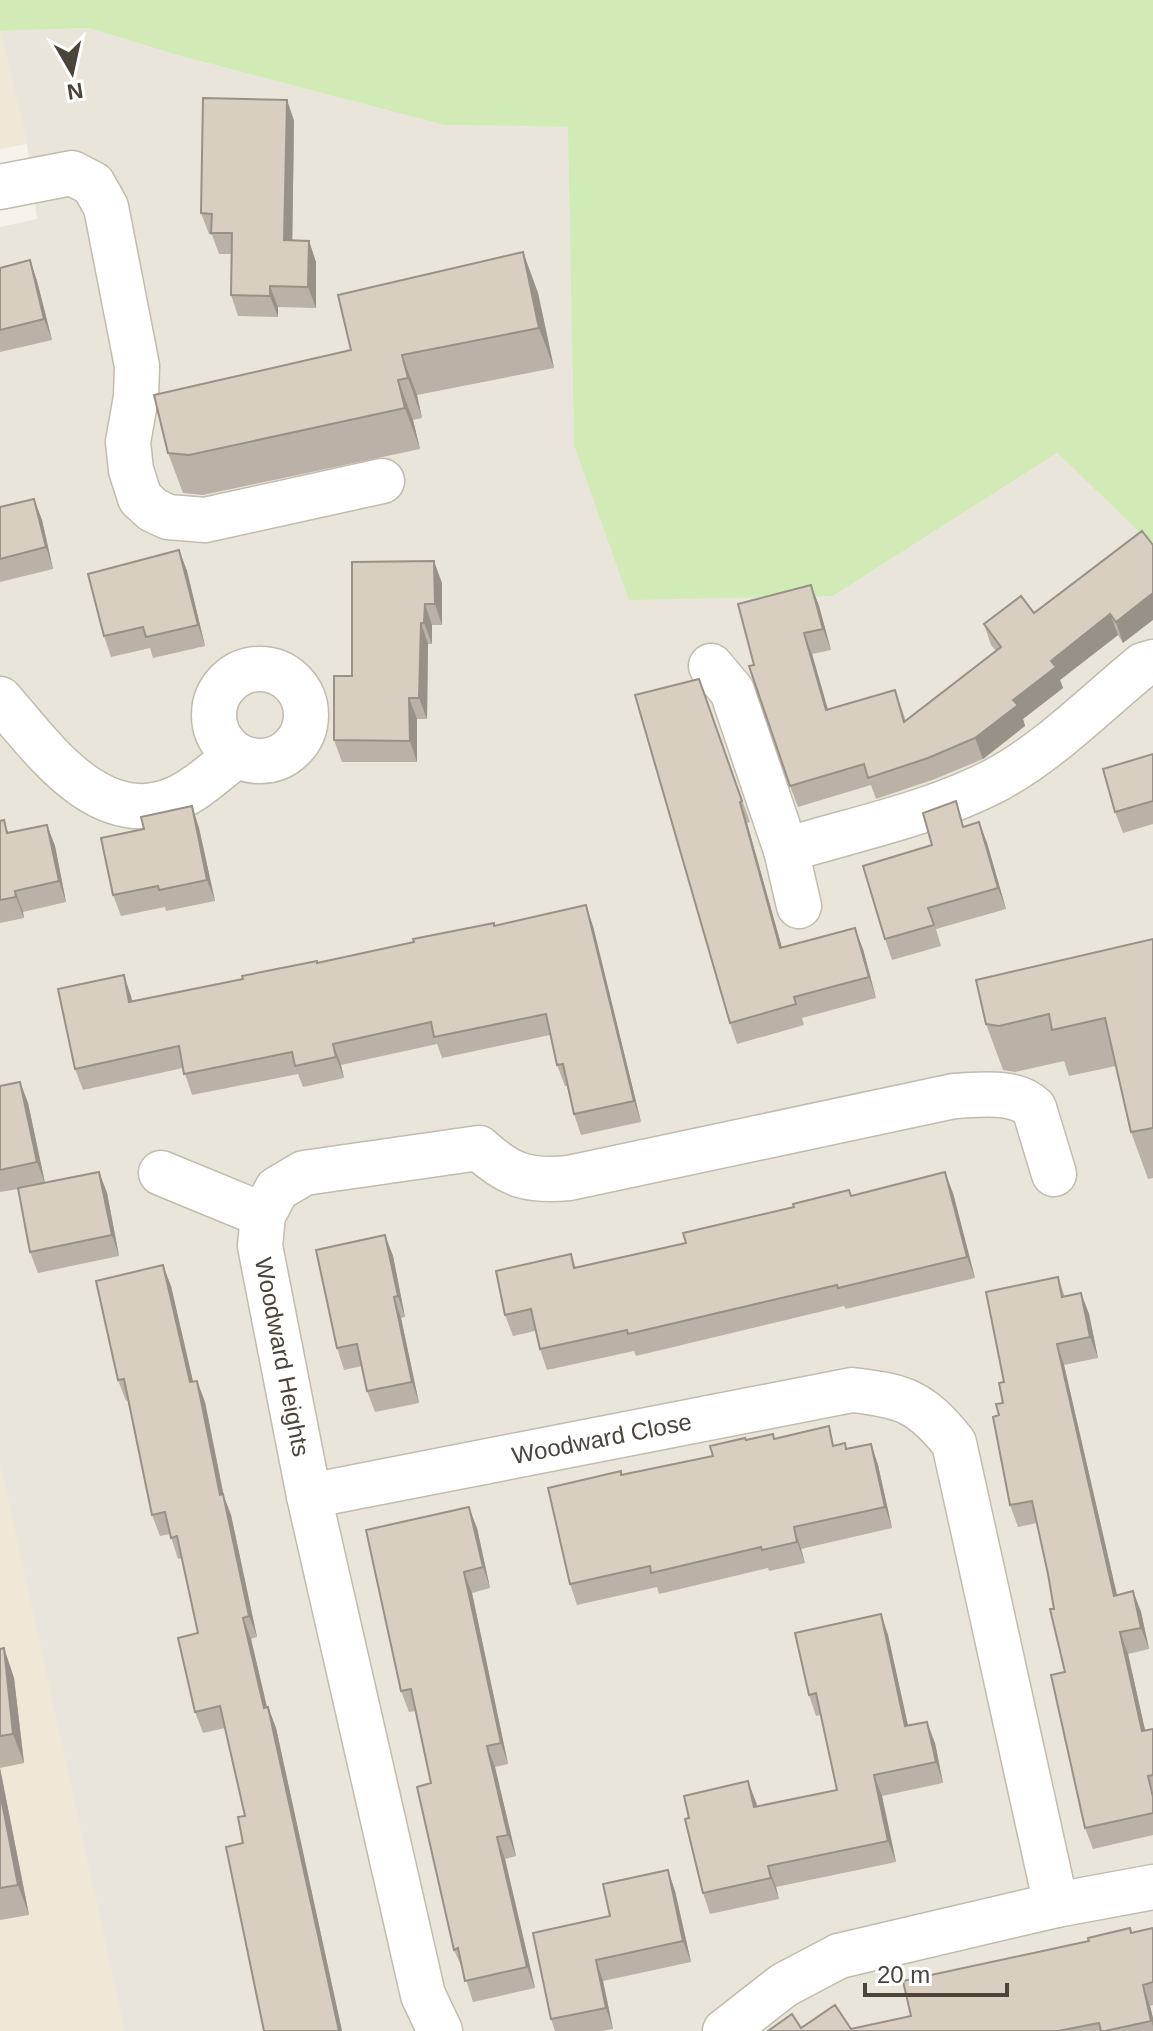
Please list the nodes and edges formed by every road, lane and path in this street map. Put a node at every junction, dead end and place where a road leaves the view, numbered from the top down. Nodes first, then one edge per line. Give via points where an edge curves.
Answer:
1 (2, 187) edge
2 (382, 481) dead end
3 (1153, 662) edge
4 (711, 666) dead end
5 (0, 699) edge
6 (236, 756) dead end
7 (786, 850) junction
8 (799, 906) dead end
9 (161, 1173) dead end
10 (1054, 1174) dead end
11 (263, 1215) junction
12 (309, 1496) junction
13 (1153, 1887) edge
14 (1056, 1905) junction
15 (440, 2031) edge
16 (725, 2031) edge

1 - 2 street via 72,173 93,184 106,207 137,366 128,442 131,470 140,498 153,510 168,517 205,520
3 - 7 street via 995,780 934,806
4 - 7 street via 732,691
5 - 6 street via 66,773 121,803 143,806 178,798
7 - 8 street
9 - 11 street
10 - 11 street via 1034,1108 1026,1100 954,1096 569,1178 546,1180 501,1169 479,1148 304,1173 277,1189
11 - 12 street, Woodward Heights via 260,1246
12 - 14 street, Woodward Close via 852,1390 914,1404 954,1443
12 - 15 street via 423,1995
13 - 14 street
14 - 16 street via 839,1956 784,1985

